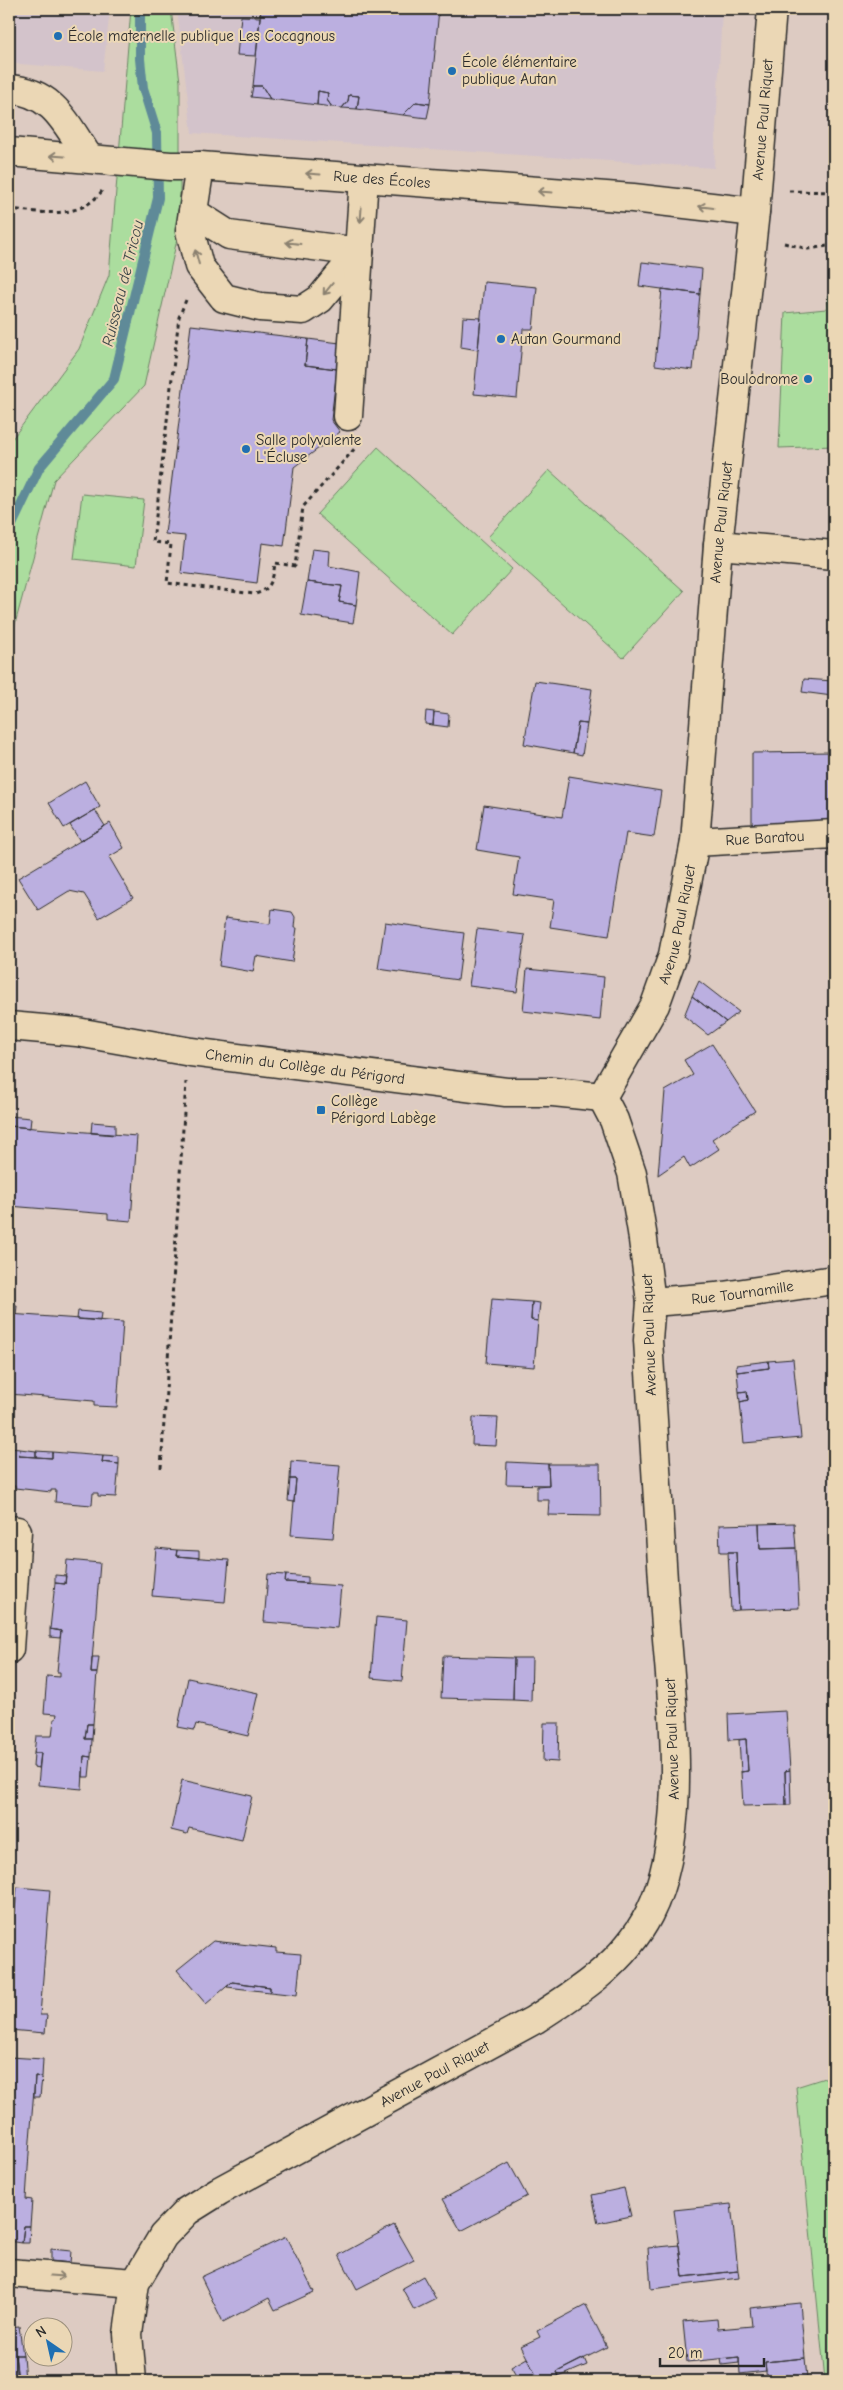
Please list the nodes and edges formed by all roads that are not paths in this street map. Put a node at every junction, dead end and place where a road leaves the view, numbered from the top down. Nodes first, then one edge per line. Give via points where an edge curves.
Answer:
1 (772, 9) edge
2 (9, 89) edge
3 (9, 152) edge
4 (89, 158) junction
5 (200, 166) junction
6 (364, 178) junction
7 (193, 212) junction
8 (755, 212) junction
9 (359, 252) junction
10 (348, 416) dead end
11 (718, 546) junction
12 (834, 555) edge
13 (834, 834) edge
14 (694, 842) junction
15 (9, 1026) edge
16 (602, 1097) junction
17 (834, 1280) edge
18 (651, 1302) junction
19 (9, 1530) edge
20 (9, 1649) edge
21 (9, 2273) edge
22 (135, 2283) junction
23 (132, 2381) edge

1 - 8 street, Avenue Paul Riquet
2 - 4 street via 27,90 53,105
4 -> 3 street, Rue des Écoles
4 - 5 street, Rue des Écoles
6 -> 5 street, Rue des Écoles
5 - 7 street
8 -> 6 street, Rue des Écoles via 633,198
6 -> 9 street
9 -> 7 street via 229,235
9 -> 7 street via 320,299 304,310 260,307 224,298 200,266 190,231
8 - 11 street, Avenue Paul Riquet
9 - 10 street
11 - 12 street
11 - 14 street, Avenue Paul Riquet
13 - 14 street, Rue Baratou
14 - 16 street, Avenue Paul Riquet via 673,955 655,1005
15 - 16 street, Chemin du Collège du Périgord via 78,1032 191,1052 506,1092
16 - 18 street, Avenue Paul Riquet via 614,1120 632,1173
17 - 18 street, Rue Tournamille via 716,1297
18 - 22 street, Avenue Paul Riquet via 648,1340 676,1798 663,1878 649,1914 605,1971 577,1993 534,2020 227,2186 187,2211 162,2236
19 - 20 street via 17,1531
21 -> 22 street
22 - 23 street, Avenue Paul Riquet via 128,2334

